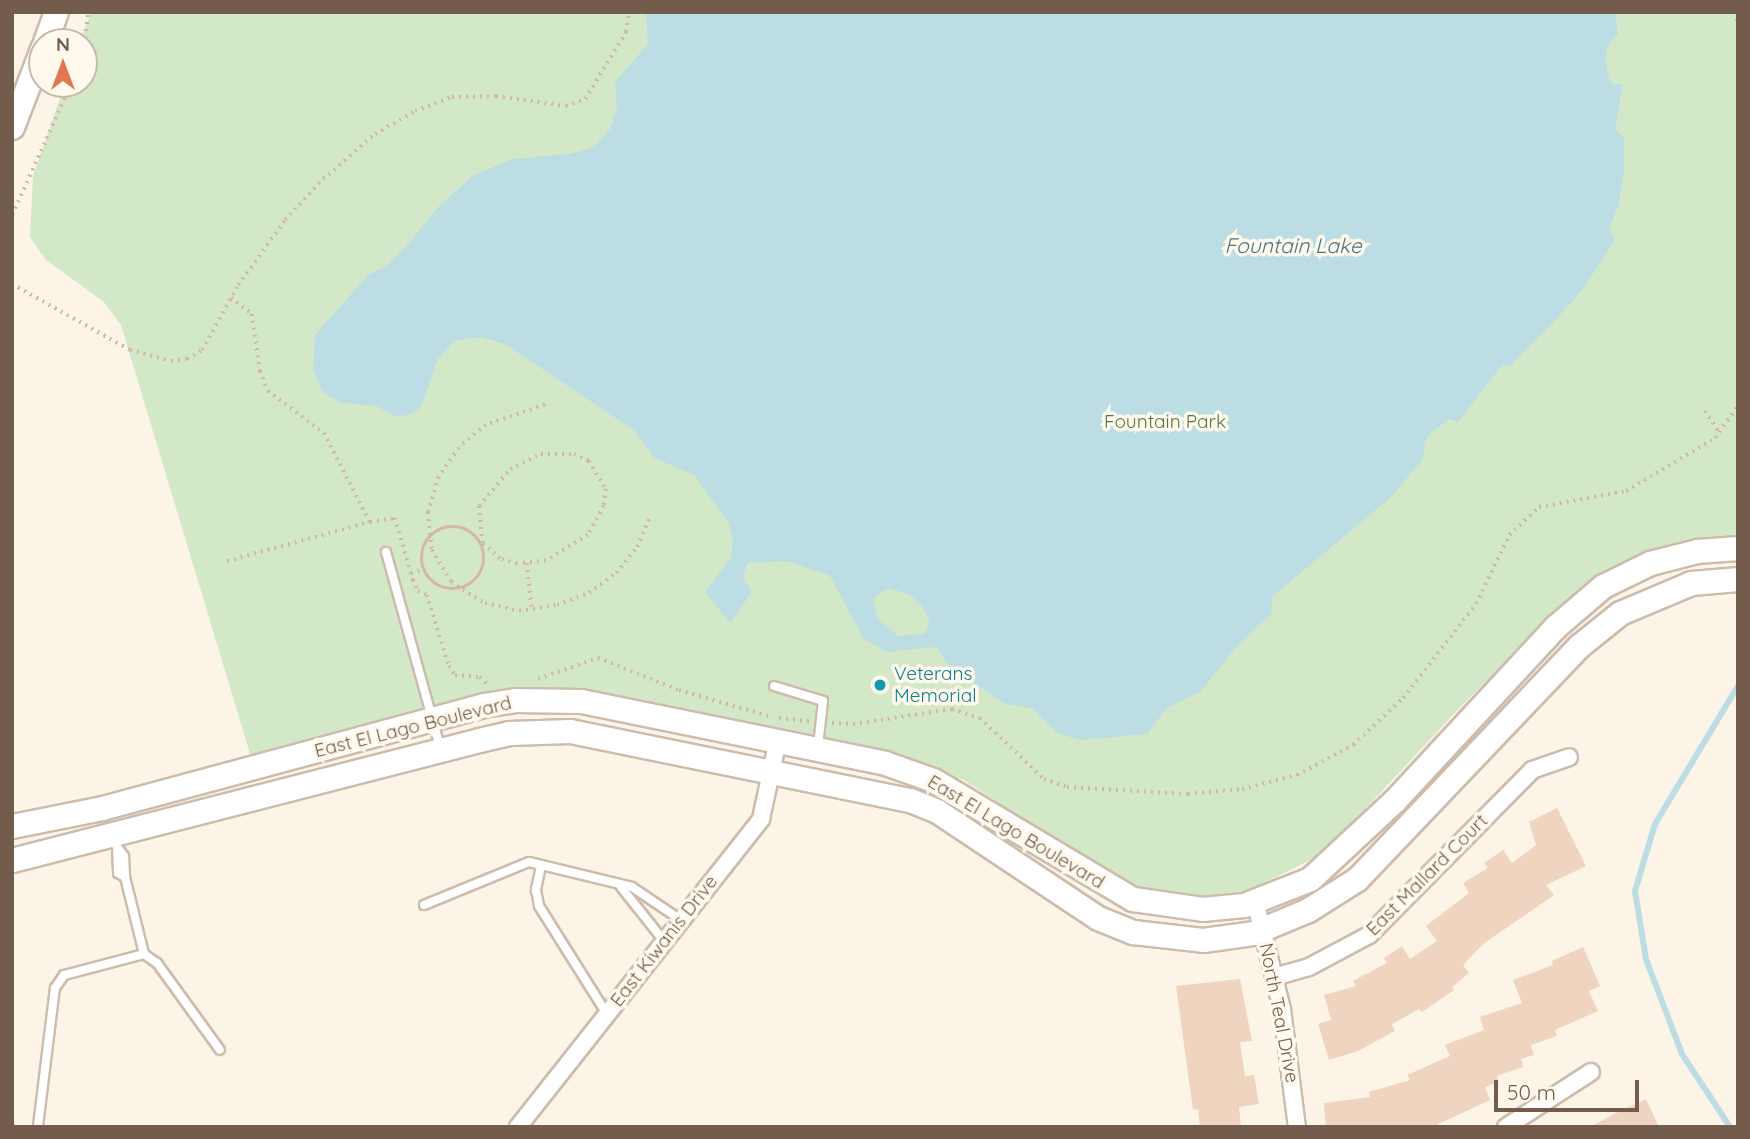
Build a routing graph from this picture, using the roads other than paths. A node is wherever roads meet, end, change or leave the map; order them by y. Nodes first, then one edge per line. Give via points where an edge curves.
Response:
1 (28, 85) edge
2 (12, 127) edge
3 (1738, 548) edge
4 (386, 552) dead end
5 (1738, 579) edge
6 (774, 686) dead end
7 (432, 719) junction
8 (778, 740) junction
9 (817, 749) junction
10 (440, 750) junction
11 (1569, 757) dead end
12 (282, 760) junction
13 (772, 770) junction
14 (292, 788) junction
15 (12, 826) edge
16 (113, 844) junction
17 (12, 860) edge
18 (541, 866) junction
19 (621, 887) junction
20 (1111, 889) junction
21 (1255, 901) junction
22 (424, 905) dead end
23 (1093, 915) junction
24 (681, 920) junction
25 (1263, 929) junction
26 (664, 941) junction
27 (144, 954) junction
28 (1274, 976) junction
29 (607, 1014) junction
30 (220, 1050) dead end
31 (1591, 1072) dead end
32 (38, 1126) edge
33 (518, 1127) edge
34 (1297, 1127) edge
35 (1506, 1127) edge

1 - 2 street
3 - 21 street, East El Lago Boulevard via 1698,551 1650,563 1603,586 1555,627 1395,800 1310,879
4 - 7 lane
5 - 25 street, East El Lago Boulevard via 1691,583 1620,613 1579,646 1357,879 1308,911
6 - 9 lane via 823,701
7 - 8 street, East El Lago Boulevard via 515,700 581,701
7 - 10 lane
7 - 12 street, East El Lago Boulevard
8 - 9 street, East El Lago Boulevard
8 - 13 street, East Kiwanis Drive
9 - 20 street, East El Lago Boulevard via 885,763 933,780
10 - 13 street, East El Lago Boulevard via 509,733 570,731
10 - 14 street, East El Lago Boulevard
11 - 28 street, East Mallard Court via 1532,770 1369,935 1310,967
12 - 14 street
12 - 15 street, East El Lago Boulevard via 102,808
13 - 23 street, East El Lago Boulevard via 884,793 937,811
13 - 24 street, East Kiwanis Drive via 761,819
14 - 16 street
16 - 17 street
16 - 27 lane
18 - 19 lane
18 - 22 lane via 529,862 510,868
18 - 29 lane via 536,890 539,906
19 - 24 lane via 632,887
19 - 26 lane
20 - 21 street, East El Lago Boulevard via 1165,906 1202,909
20 - 23 street
21 - 25 street, North Teal Drive
23 - 25 street, East El Lago Boulevard via 1164,938 1203,940
24 - 26 street, East Kiwanis Drive
25 - 28 street, North Teal Drive
26 - 29 street, East Kiwanis Drive
27 - 30 lane via 157,963
27 - 32 lane via 64,975 55,988
28 - 34 street, North Teal Drive
29 - 33 street, East Kiwanis Drive
31 - 35 street

